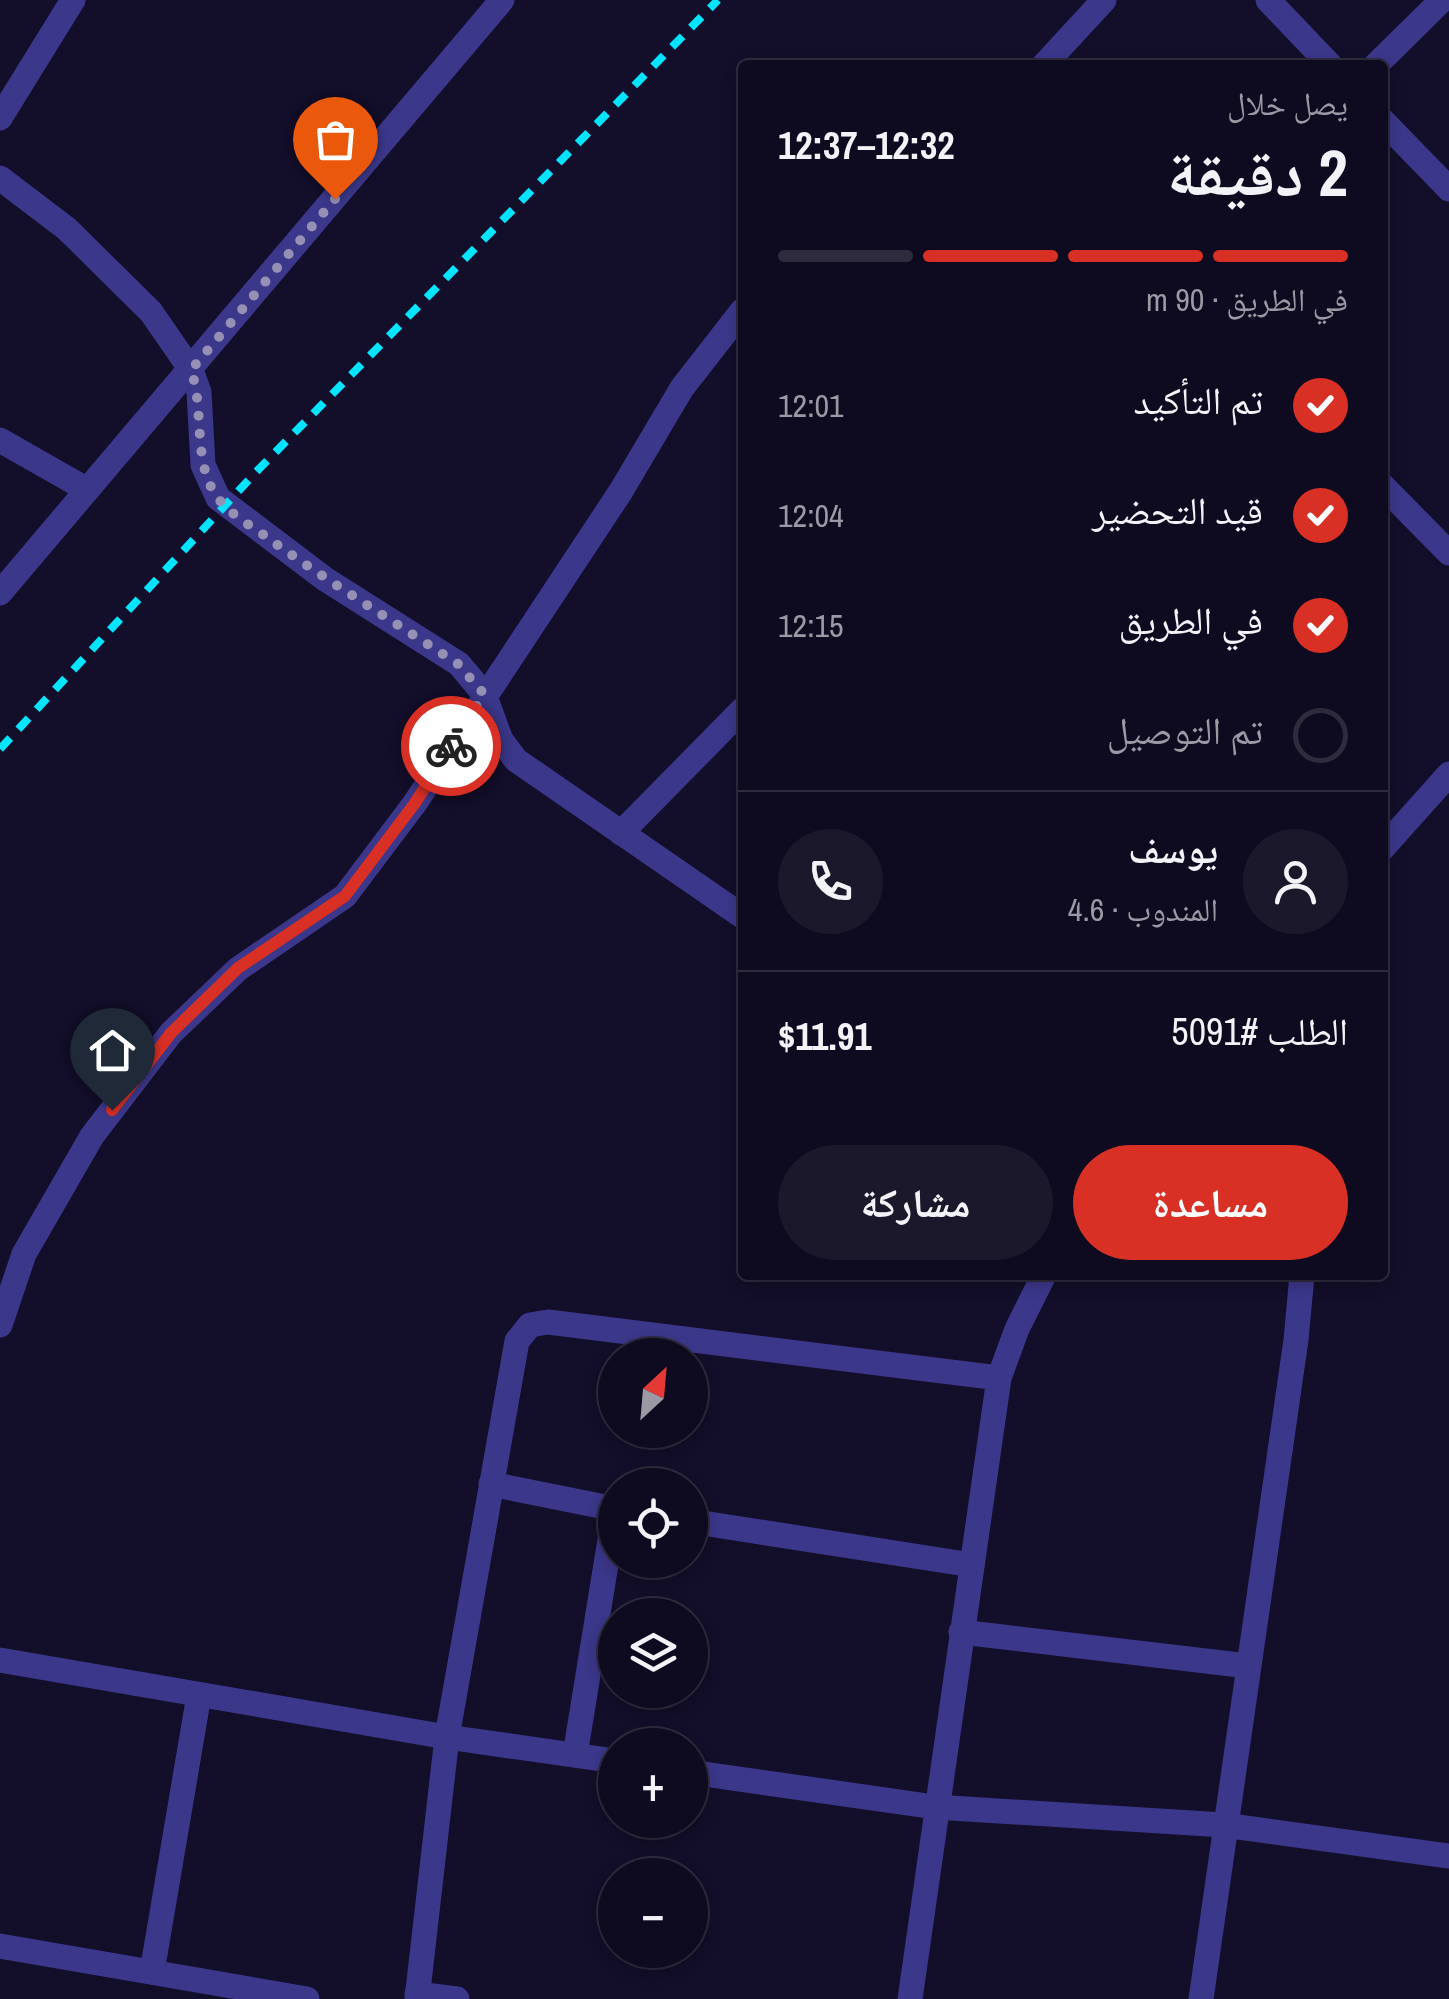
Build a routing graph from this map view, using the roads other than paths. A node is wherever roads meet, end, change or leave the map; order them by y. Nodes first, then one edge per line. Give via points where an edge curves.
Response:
1 (73, 0) edge
2 (502, 0) edge
3 (1104, 0) edge
4 (1268, 0) edge
5 (1442, 0) edge
6 (1049, 60) edge
7 (1325, 60) edge
8 (1381, 60) edge
9 (0, 118) edge
10 (1388, 126) edge
11 (0, 178) edge
12 (1449, 190) edge
13 (738, 316) edge
14 (191, 370) junction
15 (0, 440) edge
16 (86, 490) junction
17 (1388, 491) edge
18 (1449, 554) edge
19 (0, 593) edge
20 (484, 694) junction
21 (738, 714) edge
22 (1449, 774) edge
23 (621, 833) junction
24 (1388, 841) edge
25 (738, 913) edge
26 (1042, 1280) edge
27 (1302, 1280) edge
28 (0, 1326) edge
29 (999, 1378) junction
30 (492, 1484) junction
31 (598, 1506) edge
32 (708, 1524) edge
33 (972, 1565) junction
34 (604, 1578) edge
35 (962, 1632) junction
36 (0, 1660) edge
37 (1248, 1666) junction
38 (199, 1695) junction
39 (447, 1737) junction
40 (574, 1755) junction
41 (598, 1759) edge
42 (708, 1775) edge
43 (935, 1807) junction
44 (1224, 1825) junction
45 (1449, 1856) edge
46 (0, 1946) edge
47 (152, 1972) junction
48 (417, 1996) edge
49 (307, 1999) edge
50 (457, 1999) edge
51 (910, 1999) edge
52 (1201, 1999) edge

1 - 9 street
2 - 14 street
3 - 6 street
4 - 7 street
5 - 8 street
10 - 12 street
11 - 14 street via 67,229 151,312
13 - 20 street via 682,388
14 - 16 street
14 - 20 street via 204,465 218,498 325,579 458,664
15 - 16 street
16 - 19 street
17 - 18 street
20 - 23 street via 516,760
20 - 28 street via 345,896 238,968 148,1062 92,1136 24,1254
21 - 23 street
22 - 24 street
23 - 25 street
26 - 29 street
27 - 37 street
29 - 30 street via 548,1322 530,1326 517,1340
29 - 33 street
30 - 31 street
30 - 39 street
32 - 33 street
33 - 35 street
34 - 40 street
35 - 37 street
35 - 43 street
36 - 38 street
37 - 44 street
38 - 39 street
38 - 47 street
39 - 40 street
39 - 48 street
40 - 41 street
42 - 43 street
43 - 44 street
43 - 51 street
44 - 45 street
44 - 52 street
46 - 47 street
47 - 49 street
48 - 50 street

